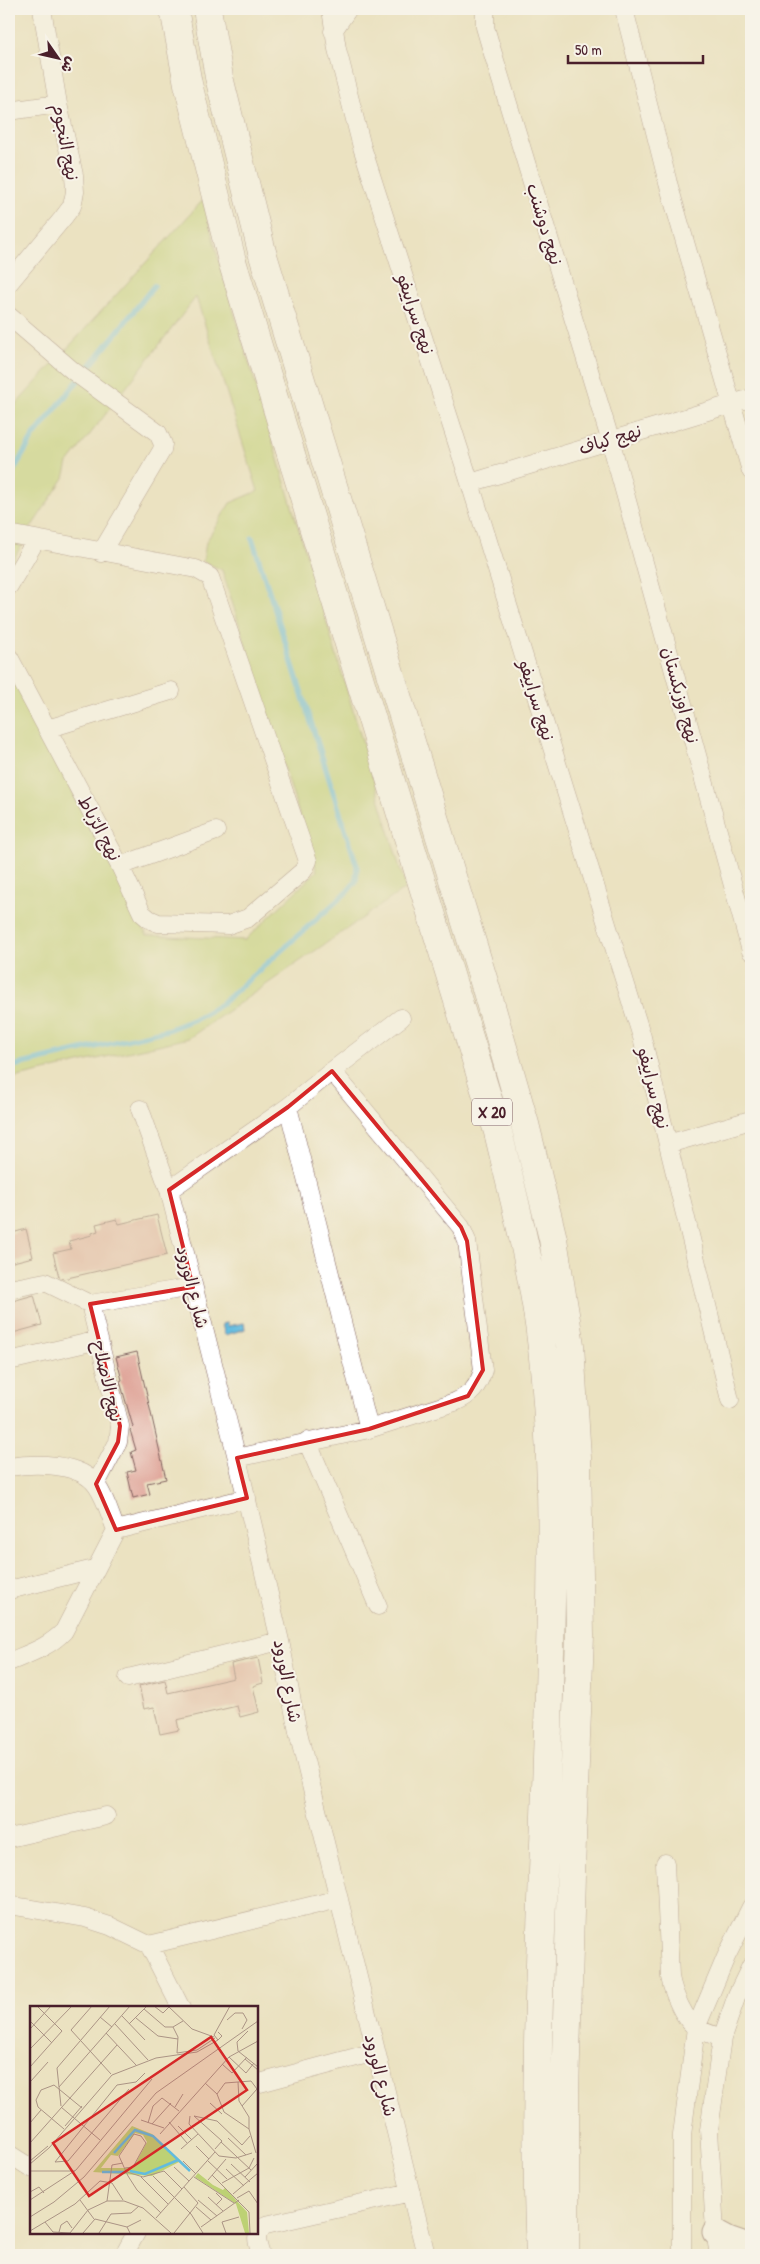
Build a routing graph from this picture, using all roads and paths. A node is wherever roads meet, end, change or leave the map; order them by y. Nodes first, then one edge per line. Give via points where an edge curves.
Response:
1 (42, 9) edge
2 (174, 9) edge
3 (207, 9) edge
4 (331, 9) edge
5 (348, 9) edge
6 (485, 9) edge
7 (624, 9) edge
8 (334, 31) junction
9 (58, 104) junction
10 (9, 111) edge
11 (9, 282) edge
12 (9, 316) edge
13 (751, 398) edge
14 (731, 403) junction
15 (610, 439) junction
16 (751, 471) edge
17 (470, 483) junction
18 (9, 534) edge
19 (36, 540) junction
20 (101, 553) junction
21 (9, 586) edge
22 (9, 657) edge
23 (171, 691) dead end
24 (48, 729) junction
25 (216, 831) dead end
26 (120, 866) junction
27 (751, 951) edge
28 (401, 1018) dead end
29 (332, 1071) junction
30 (288, 1107) junction
31 (140, 1109) dead end
32 (751, 1120) edge
33 (668, 1144) junction
34 (169, 1190) junction
35 (193, 1287) junction
36 (9, 1289) edge
37 (90, 1304) junction
38 (99, 1340) junction
39 (9, 1361) edge
40 (730, 1400) dead end
41 (369, 1429) junction
42 (308, 1441) junction
43 (237, 1458) junction
44 (9, 1467) edge
45 (96, 1484) junction
46 (246, 1498) junction
47 (116, 1530) junction
48 (94, 1569) junction
49 (9, 1590) edge
50 (378, 1606) dead end
51 (280, 1641) junction
52 (9, 1662) edge
53 (128, 1678) dead end
54 (106, 1816) dead end
55 (9, 1838) edge
56 (665, 1863) dead end
57 (340, 1899) junction
58 (9, 1905) edge
59 (751, 1907) edge
60 (149, 1945) junction
61 (751, 1966) edge
62 (180, 2006) edge
63 (696, 2028) junction
64 (722, 2038) junction
65 (375, 2052) junction
66 (258, 2083) edge
67 (9, 2154) edge
68 (30, 2167) edge
69 (411, 2192) junction
70 (258, 2232) edge
71 (257, 2234) edge
72 (717, 2244) edge
73 (751, 2247) edge
74 (261, 2255) edge
75 (426, 2255) edge
76 (540, 2255) edge
77 (565, 2255) edge
78 (682, 2255) edge

1 - 9 street, نهج النجوم
2 - 76 highway, X 20 via 188,84 232,261 498,1132 524,1243 542,1347 550,1459 550,1628 536,2091
3 - 77 highway, X 20 via 219,77 262,252 525,1124 556,1258 570,1345 578,1458 580,1636 565,2093
4 - 8 street, نهج سراييفو
5 - 8 street
6 - 15 street, نهج دوشنب via 490,44
7 - 14 street via 668,183
8 - 17 street, نهج سراييفو via 362,147
9 - 10 street
9 - 11 street, نهج النجوم via 74,175 72,206
12 - 20 street via 73,371 162,439 162,450
13 - 14 street, نهج كياف
14 - 15 street, نهج كياف
14 - 16 street
15 - 17 street, نهج كياف
15 - 27 street, نهج اوزبكستان
17 - 33 street, نهج سراييفو via 642,1037
18 - 19 street
19 - 20 street
19 - 21 street
20 - 26 street, نهج الرّباط via 196,569 210,578 308,861 303,871 248,918 228,925 158,923 149,919 142,913
22 - 24 street, نهج الرّباط
23 - 24 street
24 - 26 street, نهج الرّباط
25 - 26 street
28 - 29 street
29 - 30 street
29 - 41 street via 461,1226 467,1241 484,1370 479,1384 468,1396
30 - 34 street
30 - 41 street
31 - 34 street, شارع الورود
32 - 33 street
33 - 40 street, نهج سراييفو
34 - 35 street, شارع الورود
35 - 37 street
35 - 43 street, شارع الورود
36 - 37 street via 45,1282
37 - 38 street, نهج الاصلاح
38 - 39 street
38 - 45 street, نهج الاصلاح via 120,1426 118,1442
41 - 42 street
42 - 43 street
42 - 50 street
43 - 46 street, شارع الورود
44 - 45 street via 43,1463 82,1474
45 - 47 street
46 - 47 street
46 - 51 street, شارع الورود
47 - 48 street
48 - 49 street
48 - 52 street via 64,1631 54,1642
51 - 53 street
51 - 57 street, شارع الورود via 298,1732
54 - 55 street
56 - 63 street via 670,1977 679,2005
57 - 60 street
57 - 65 street, شارع الورود
58 - 60 street via 85,1918
59 - 63 street
60 - 62 street
61 - 64 street via 737,1994
63 - 64 street
63 - 78 street via 682,2135
64 - 72 street via 709,2130
65 - 66 street
65 - 69 street, شارع الورود
67 - 68 street
69 - 70 street via 266,2225
69 - 75 street, شارع الورود
71 - 74 street
72 - 73 main road via 728,2240

